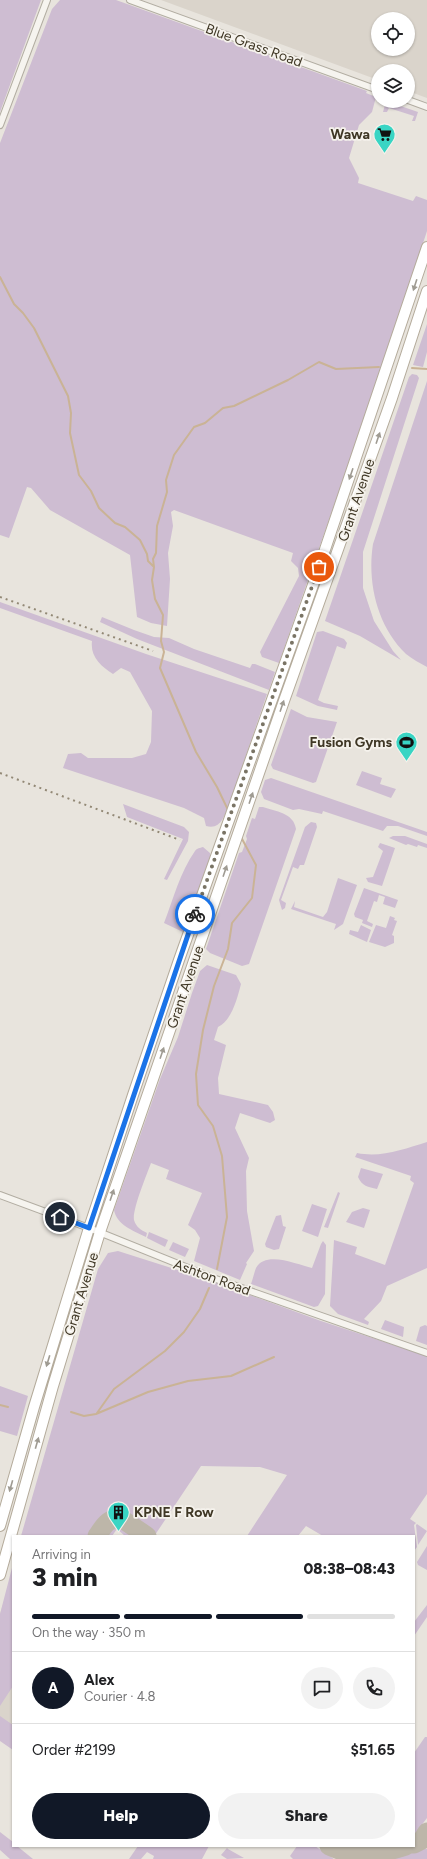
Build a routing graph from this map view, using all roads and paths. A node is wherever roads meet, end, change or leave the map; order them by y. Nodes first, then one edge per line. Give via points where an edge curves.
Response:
1 (47, 0) edge
2 (130, 0) edge
3 (371, 87) edge
4 (415, 103) edge
5 (427, 107) edge
6 (0, 125) edge
7 (427, 248) edge
8 (427, 291) edge
9 (267, 712) junction
10 (260, 769) junction
11 (159, 1018) junction
12 (172, 1022) junction
13 (0, 1195) edge
14 (89, 1228) junction
15 (100, 1232) junction
16 (427, 1353) edge
17 (42, 1382) junction
18 (53, 1386) junction
19 (0, 1526) edge
20 (0, 1575) edge

1 - 6 street
2 - 3 street, Blue Grass Road
4 - 5 street
7 -> 9 main road, Grant Avenue via 314,582
10 -> 8 main road, Grant Avenue via 392,398
9 - 10 main road via 267,736 258,764
9 - 11 main road, Grant Avenue
12 -> 10 main road, Grant Avenue
11 - 12 main road
11 - 14 main road, Grant Avenue
15 -> 12 main road, Grant Avenue
13 - 14 street, Ashton Road
14 - 15 street, Ashton Road
14 -> 17 main road, Grant Avenue
15 - 16 street, Ashton Road via 213,1278
15 - 18 main road, Grant Avenue
17 - 18 main road
17 -> 19 main road, Grant Avenue
20 -> 18 main road, Grant Avenue

